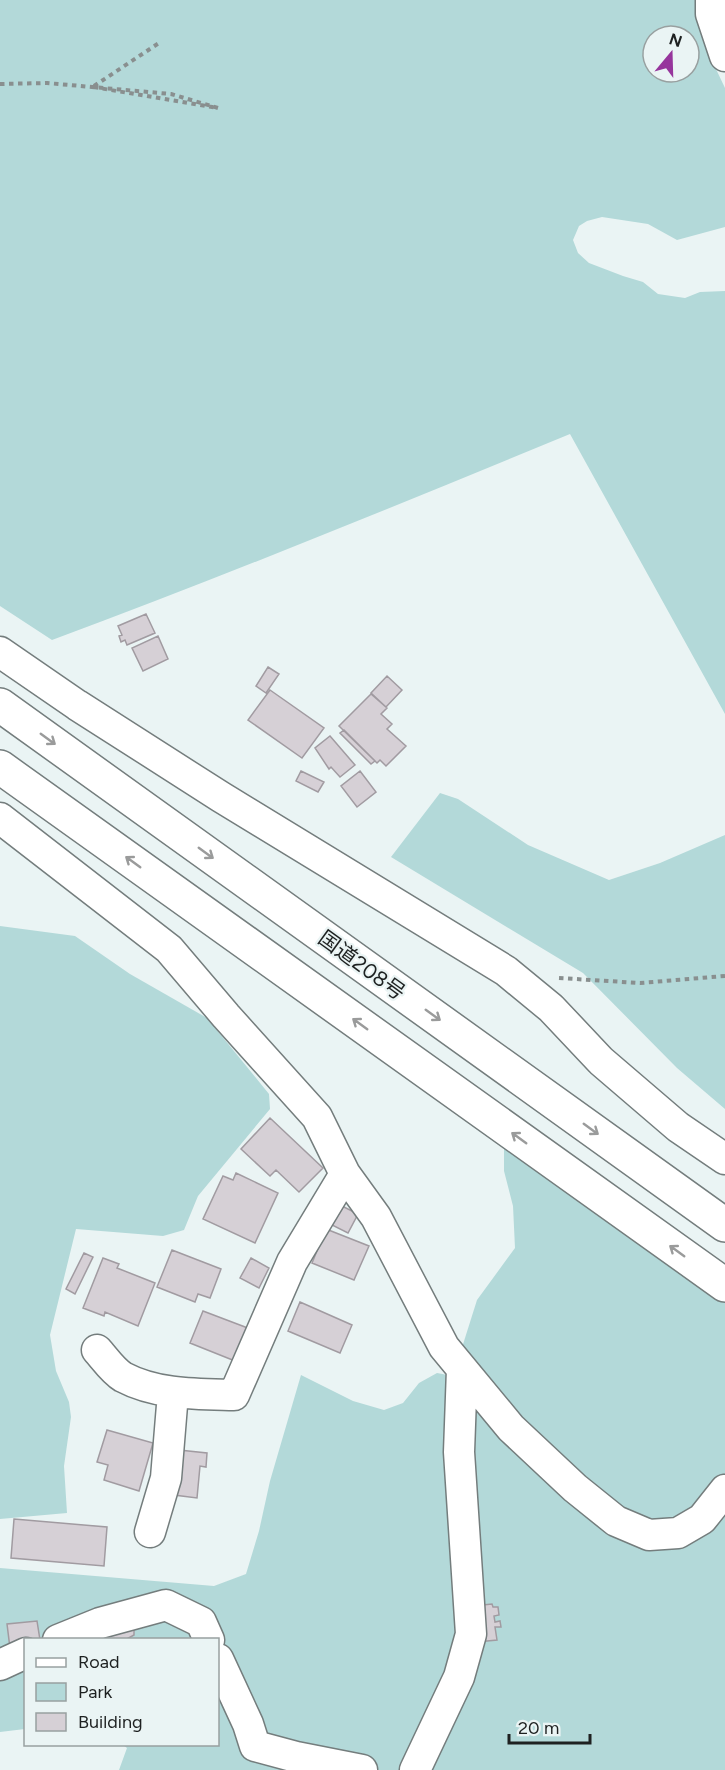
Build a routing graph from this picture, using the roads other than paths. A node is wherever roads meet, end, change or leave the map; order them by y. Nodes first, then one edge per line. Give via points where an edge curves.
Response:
1 (711, 0) edge
2 (725, 56) edge
3 (0, 652) edge
4 (0, 705) edge
5 (0, 767) edge
6 (0, 818) edge
7 (725, 1159) edge
8 (345, 1174) junction
9 (725, 1225) edge
10 (725, 1285) edge
11 (97, 1350) dead end
12 (462, 1369) junction
13 (173, 1393) junction
14 (725, 1490) edge
15 (150, 1532) dead end
16 (63, 1638) edge
17 (207, 1638) edge
18 (24, 1654) edge
19 (219, 1661) edge
20 (0, 1665) edge
21 (362, 1770) edge
22 (415, 1770) edge

1 - 2 street via 711,14
3 - 7 street via 221,797 506,971 551,1008 602,1061 678,1126
4 -> 9 highway, 国道208号
10 -> 5 highway
6 - 8 street via 169,949 317,1117
8 - 12 street via 376,1217 444,1347
8 - 13 street via 292,1262 234,1395
11 - 13 street via 122,1376
12 - 14 street via 511,1428 616,1521 649,1535 678,1533 702,1519
12 - 22 street via 459,1452 471,1634 459,1677
13 - 15 street via 166,1478
16 - 17 street via 166,1605 201,1622
18 - 20 street
19 - 21 street via 255,1746

